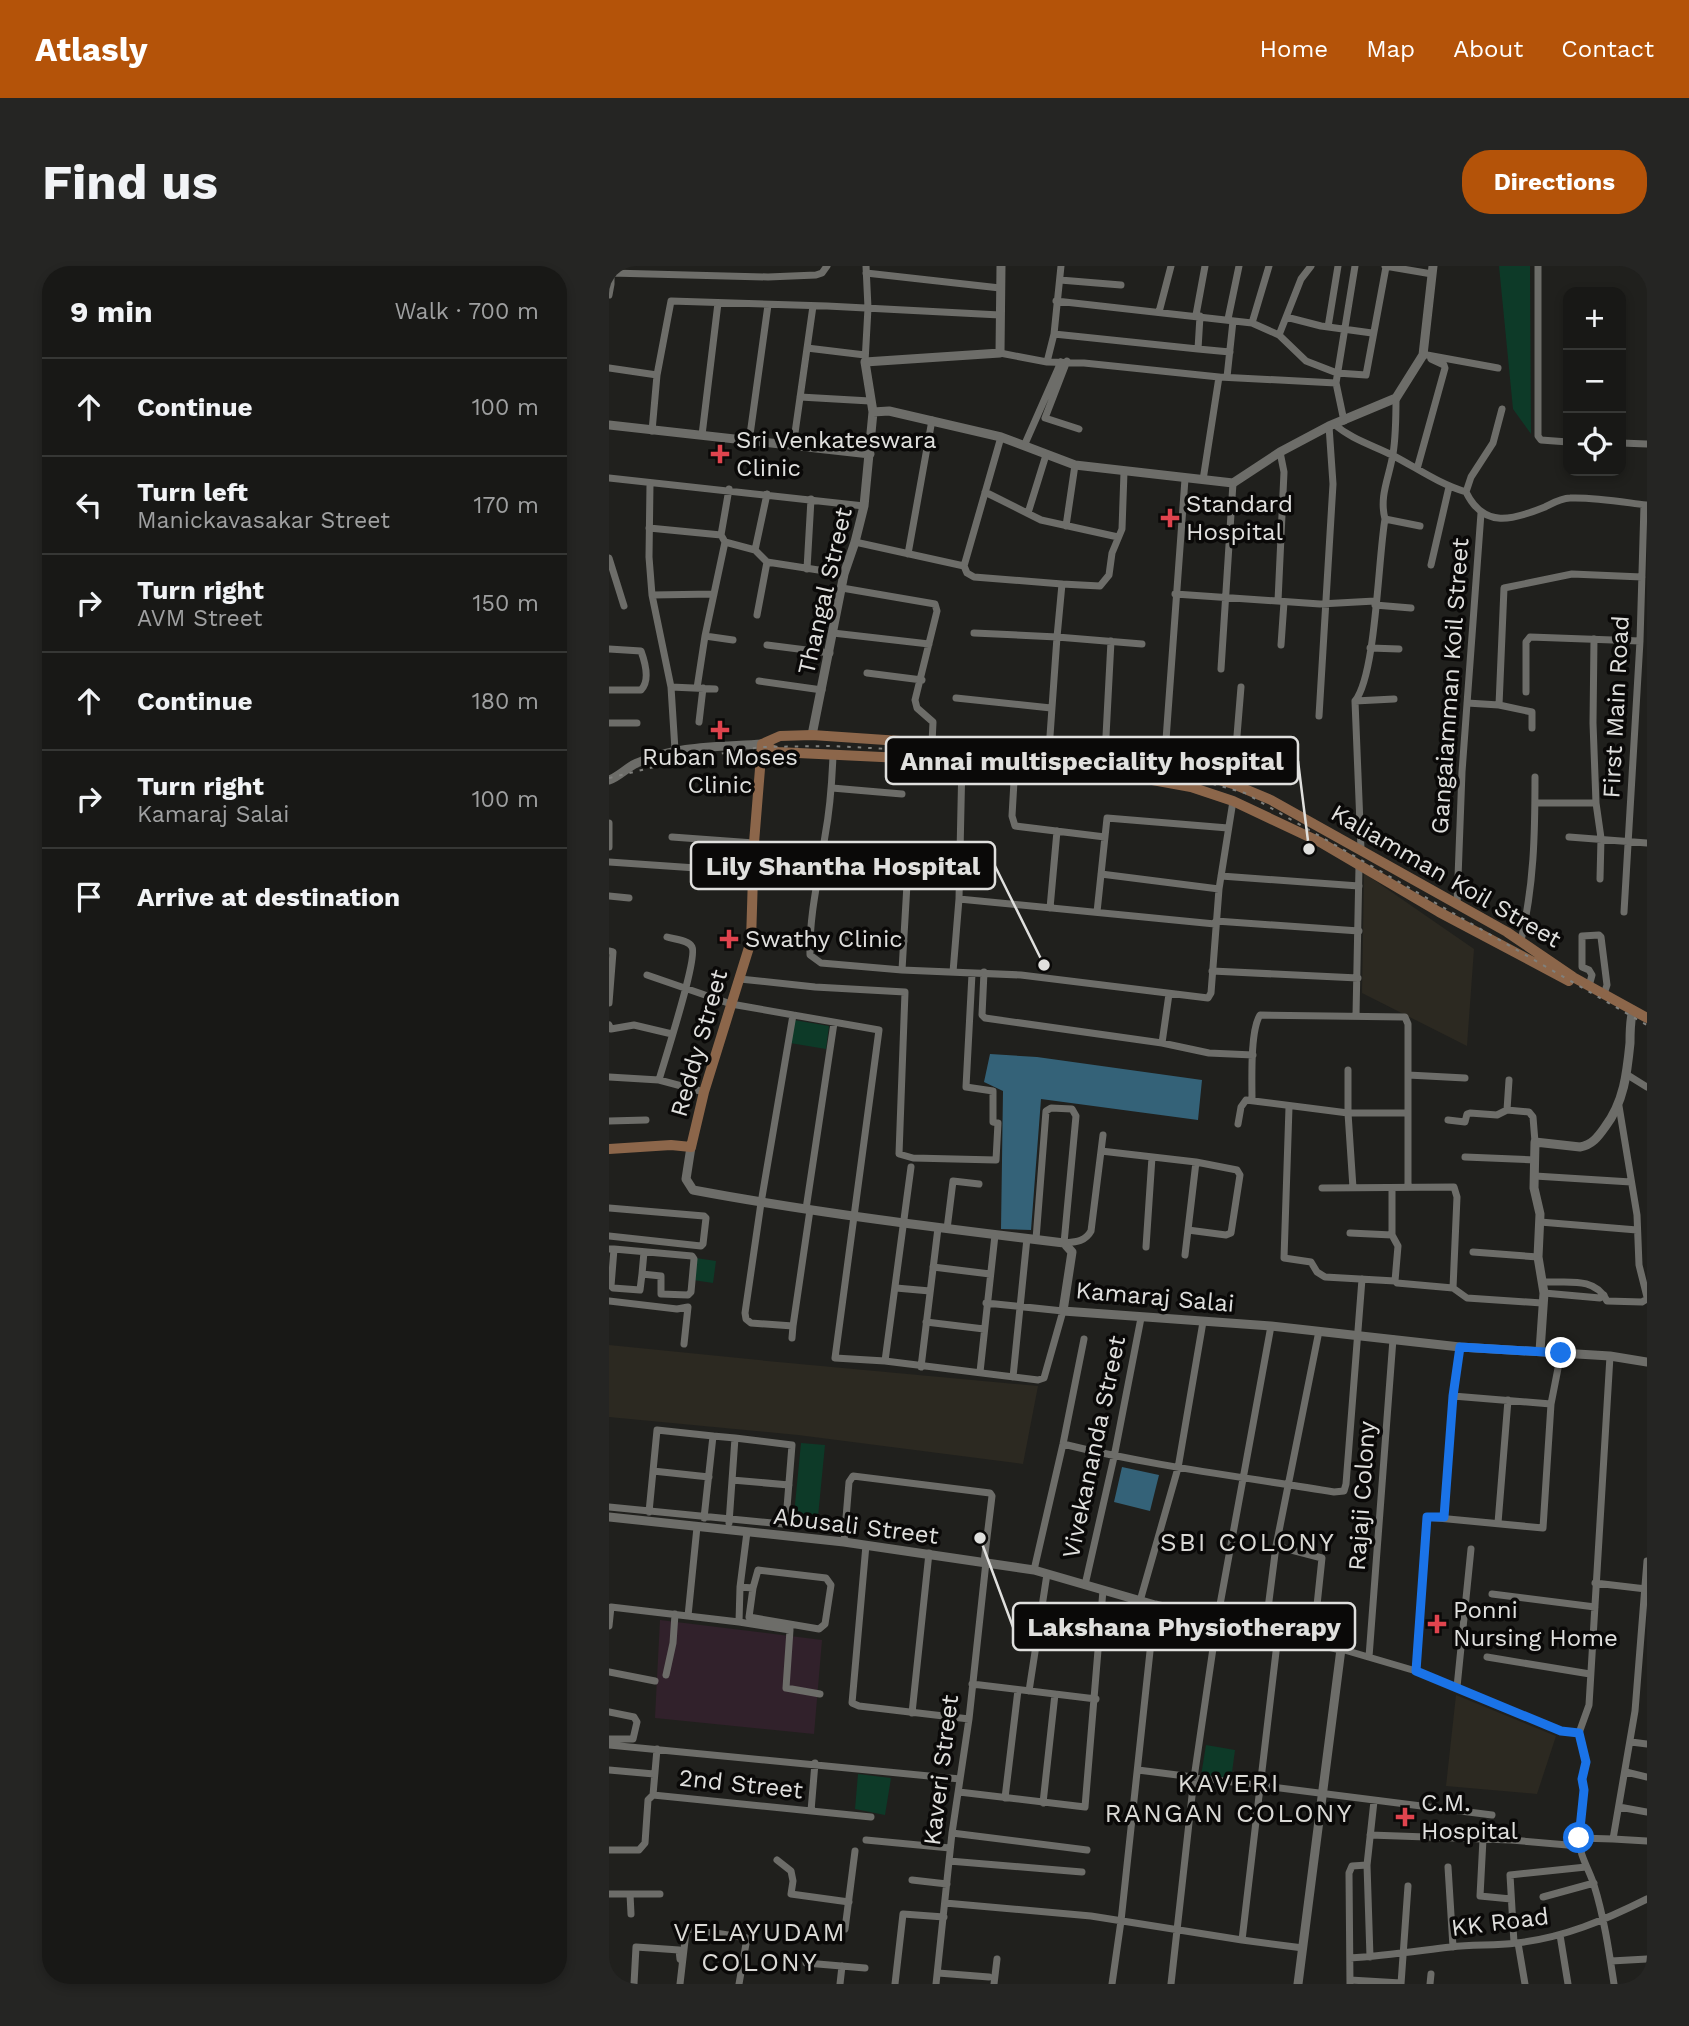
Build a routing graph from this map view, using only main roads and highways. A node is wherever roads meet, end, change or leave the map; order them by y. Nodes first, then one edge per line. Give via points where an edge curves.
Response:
1 (762, 744) junction
2 (1632, 1013) junction
3 (1647, 1018) edge
4 (1647, 1025) edge
5 (609, 1149) edge

1 - 2 main road, Kaliamman Koil Street via 777,752 1090,770 1191,787 1233,801 1313,839
1 - 2 main road, Kaliamman Koil Street via 780,736 812,735 1049,750 1196,772 1271,800 1361,849 1521,941
1 - 5 main road, Reddy Street via 751,942 691,1147
2 - 3 main road, Kaliamman Koil Street
2 - 4 main road, Kaliamman Koil Street

